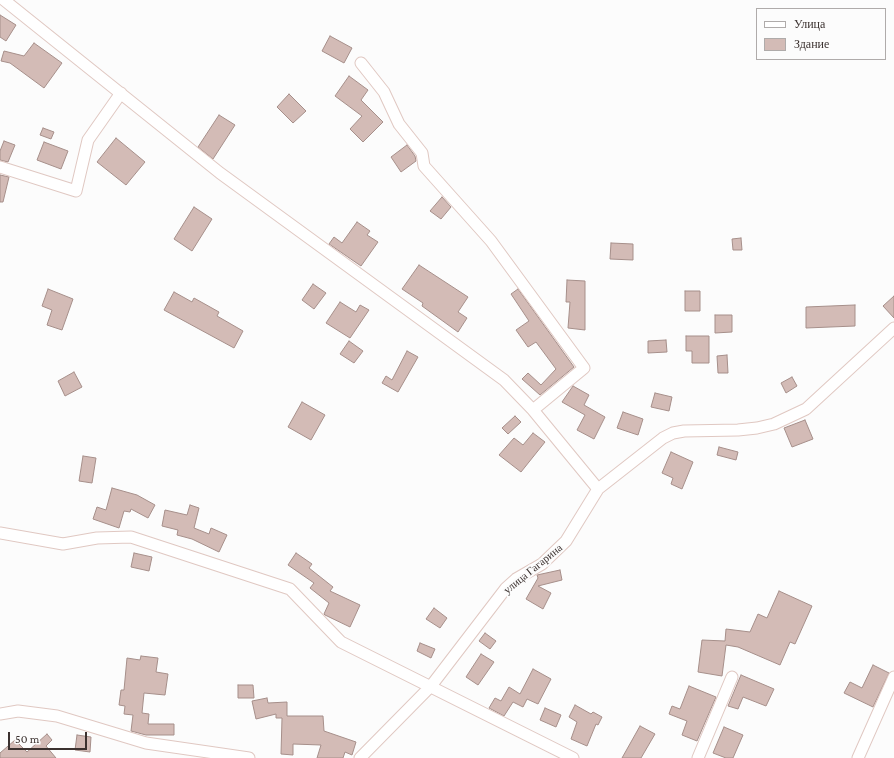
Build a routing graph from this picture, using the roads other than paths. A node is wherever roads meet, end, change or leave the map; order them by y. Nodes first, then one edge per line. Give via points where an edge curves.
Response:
1 (4, 0) edge
2 (361, 63) dead end
3 (121, 93) junction
4 (0, 167) edge
5 (894, 328) edge
6 (533, 410) junction
7 (598, 489) junction
8 (0, 533) edge
9 (732, 677) dead end
10 (894, 677) edge
11 (431, 686) junction
12 (0, 714) edge
13 (250, 758) edge
14 (360, 758) edge
15 (573, 758) edge
16 (698, 758) edge
17 (858, 758) edge

1 - 3 street
2 - 6 street via 384,92 399,124 422,153 424,166 491,241 584,368
3 - 4 street via 88,140 76,191
3 - 6 street via 220,173 504,380
5 - 7 street, улица Гагарина via 806,409 774,424 757,428 684,431 663,438
6 - 7 street
7 - 11 street, улица Гагарина via 566,541 542,564 506,588
8 - 11 street via 63,544 97,538 131,537 290,590 341,642
9 - 16 street
10 - 17 street
11 - 14 street, улица Гагарина
11 - 15 street
12 - 13 street via 18,711 57,716 146,743

